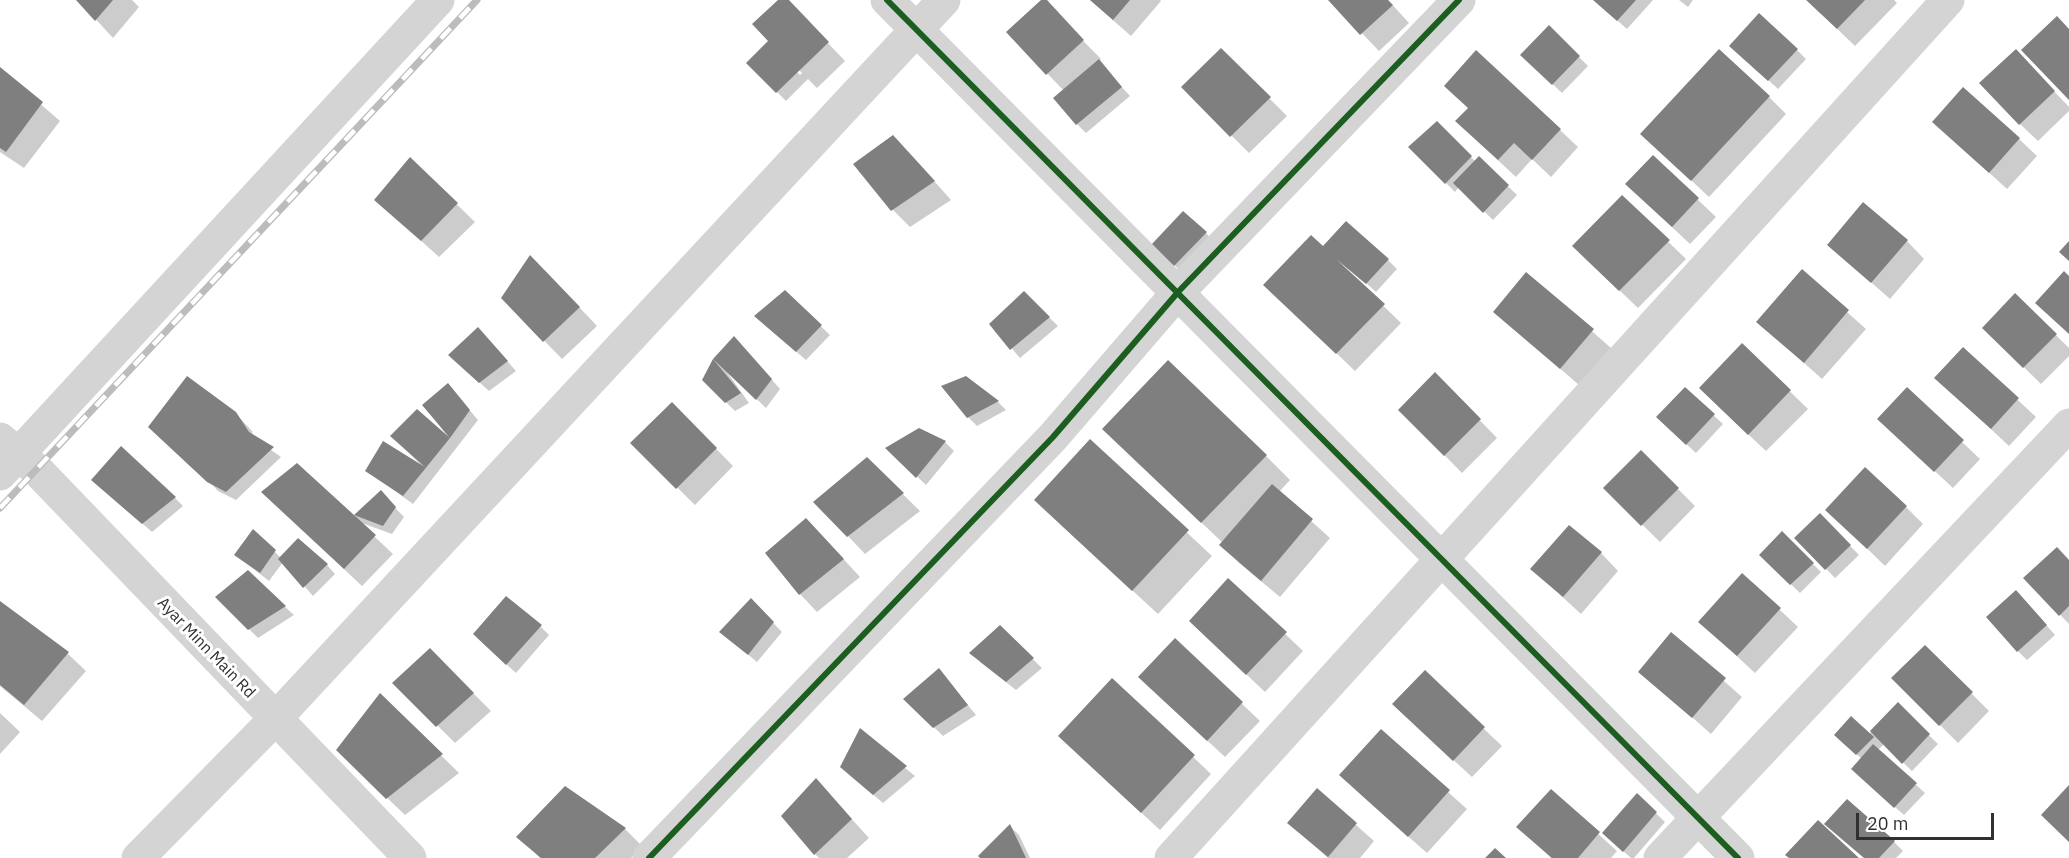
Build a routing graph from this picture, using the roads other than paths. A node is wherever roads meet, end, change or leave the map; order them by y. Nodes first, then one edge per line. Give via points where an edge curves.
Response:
1 (438, 0) edge
2 (887, 0) edge
3 (944, 0) edge
4 (1459, 0) edge
5 (1948, 0) edge
6 (917, 28) junction
7 (1179, 291) junction
8 (2069, 425) edge
9 (6, 456) edge
10 (1441, 561) junction
11 (274, 719) junction
12 (1698, 817) junction
13 (138, 858) edge
14 (410, 858) edge
15 (649, 858) edge
16 (1171, 858) edge
17 (1660, 858) edge
18 (1738, 858) edge

1 - 9 street
2 - 6 street
3 - 6 street
4 - 7 street
5 - 10 street
6 - 7 street
6 - 11 street
7 - 10 street
7 - 15 street via 1053,437
8 - 12 street
9 - 11 street, Ayar Minn Main Rd via 37,470
10 - 12 street
10 - 16 street
11 - 13 street
11 - 14 street, Ayar Minn Main Rd
12 - 17 street
12 - 18 street

